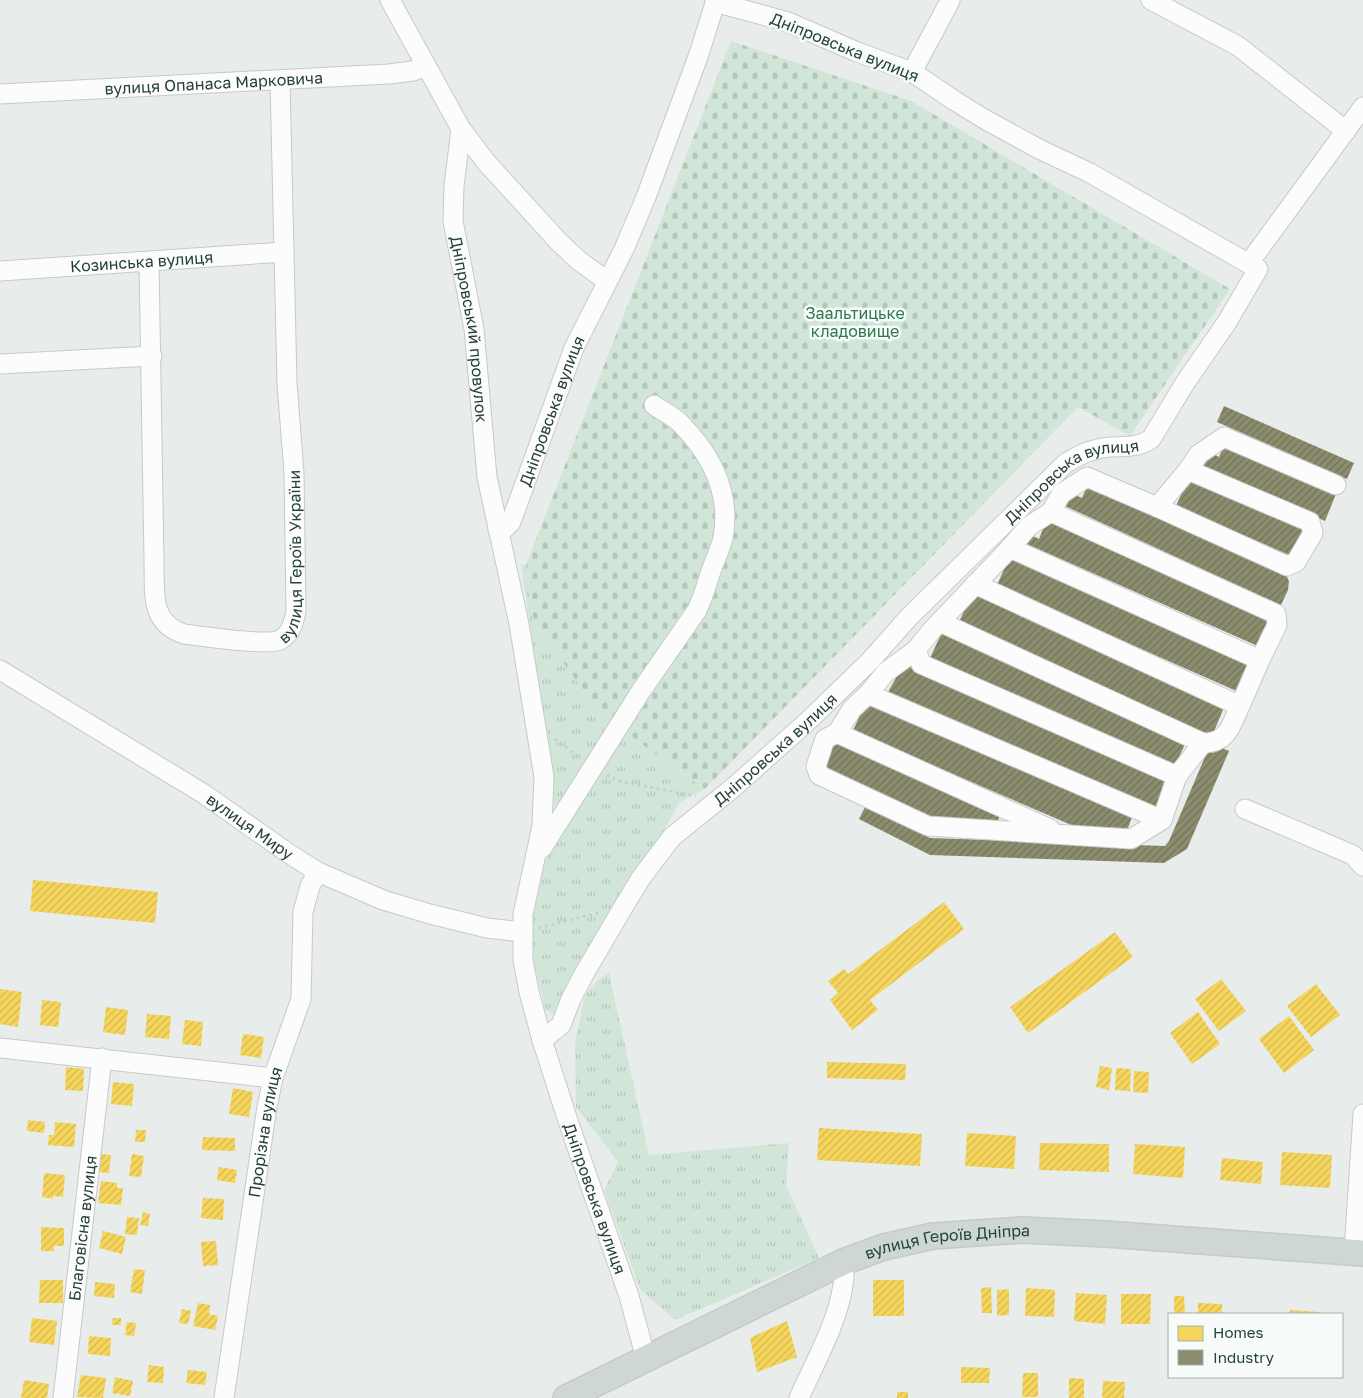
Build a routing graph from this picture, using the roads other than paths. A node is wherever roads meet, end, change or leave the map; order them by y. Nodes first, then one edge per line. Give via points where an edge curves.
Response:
1 (390, 0) edge
2 (1151, 0) edge
3 (716, 1) edge
4 (950, 1) edge
5 (425, 66) junction
6 (912, 72) junction
7 (280, 80) junction
8 (0, 94) edge
9 (1363, 107) edge
10 (461, 129) junction
11 (1346, 131) junction
12 (284, 252) junction
13 (149, 262) junction
14 (1249, 263) junction
15 (0, 271) edge
16 (607, 281) junction
17 (152, 356) junction
18 (0, 364) edge
19 (654, 405) dead end
20 (1188, 470) junction
21 (1336, 485) dead end
22 (1157, 507) junction
23 (1051, 512) junction
24 (498, 530) junction
25 (1010, 548) junction
26 (975, 584) junction
27 (909, 617) junction
28 (936, 626) junction
29 (916, 650) junction
30 (1260, 660) junction
31 (0, 670) edge
32 (868, 694) junction
33 (1240, 706) junction
34 (837, 733) junction
35 (1203, 743) junction
36 (1177, 776) junction
37 (1245, 809) dead end
38 (1162, 820) junction
39 (1060, 834) junction
40 (534, 859) junction
41 (1363, 866) edge
42 (318, 872) junction
43 (522, 932) junction
44 (542, 1040) junction
45 (0, 1048) edge
46 (102, 1058) junction
47 (273, 1078) junction
48 (1363, 1114) edge
49 (1359, 1253) edge
50 (844, 1262) junction
51 (646, 1359) junction
52 (63, 1398) edge
53 (224, 1398) edge
54 (566, 1398) edge
55 (799, 1398) edge

1 - 5 street
2 - 11 street via 1238,46
3 - 6 street, Дніпровська вулиця via 788,22
3 - 16 street, Дніпровська вулиця via 646,197
4 - 6 street
5 - 7 street, вулиця Опанаса Марковича via 389,74
5 - 10 street
6 - 14 street, Дніпровська вулиця via 986,120 1090,173
7 - 8 street, вулиця Опанаса Марковича
7 - 12 street, вулиця Героїв України
9 - 11 street
10 - 16 street via 558,242
10 - 24 street, Дніпровський провулок via 453,221 474,329 487,476
11 - 14 street
12 - 13 street, Козинська вулиця
12 - 17 street, вулиця Героїв України via 287,383 294,473 296,611 290,630 278,640 264,642 184,634 166,625 158,614 154,561
13 - 15 street, Козинська вулиця
13 - 17 street, вулиця Героїв України
14 - 27 street, Дніпровська вулиця via 1258,268 1151,439 1135,447 1109,447 1085,452 1066,463
16 - 24 street, Дніпровська вулиця via 574,348 511,522
17 - 18 street
19 - 40 street via 682,425 716,474 725,500 722,540 697,610
20 - 21 street via 1199,454 1224,437
20 - 22 street
20 - 22 street via 1310,522 1313,533 1296,562 1287,566
22 - 23 street via 1087,477 1061,494
23 - 25 street via 1029,526
23 - 30 street via 1276,614 1277,625
24 - 40 street, Дніпровська вулиця via 544,777 544,812
25 - 26 street
25 - 30 street
26 - 28 street
26 - 33 street
27 - 28 street
27 - 44 street, Дніпровська вулиця via 843,687 756,769 664,846 641,878 584,974 561,1024
28 - 29 street
28 - 35 street
29 - 32 street via 886,672
29 - 36 street via 922,664
30 - 33 street
31 - 42 street, вулиця Миру via 196,790
32 - 34 street via 852,709
32 - 38 street
33 - 35 street via 1228,733 1213,743
34 - 39 street
34 - 39 street via 825,739 816,766 819,776 928,826
35 - 36 street
36 - 38 street
37 - 41 street via 1353,855
38 - 39 street via 1131,839
40 - 43 street, Дніпровська вулиця
42 - 43 street, вулиця Миру via 383,900 430,914 487,928
42 - 47 street, Прорізна вулиця via 310,886 303,912 301,999
43 - 44 street, Дніпровська вулиця via 526,976
44 - 51 street, Дніпровська вулиця via 629,1296
45 - 46 street
46 - 47 street
46 - 52 street, Благовісна вулиця
47 - 53 street, Прорізна вулиця via 262,1132
48 - 49 street
49 - 50 main road, вулиця Героїв Дніпра via 1022,1230 933,1236 884,1247
50 - 51 main road, вулиця Героїв Дніпра
50 - 55 street via 841,1299
51 - 54 main road, вулиця Героїв Дніпра

